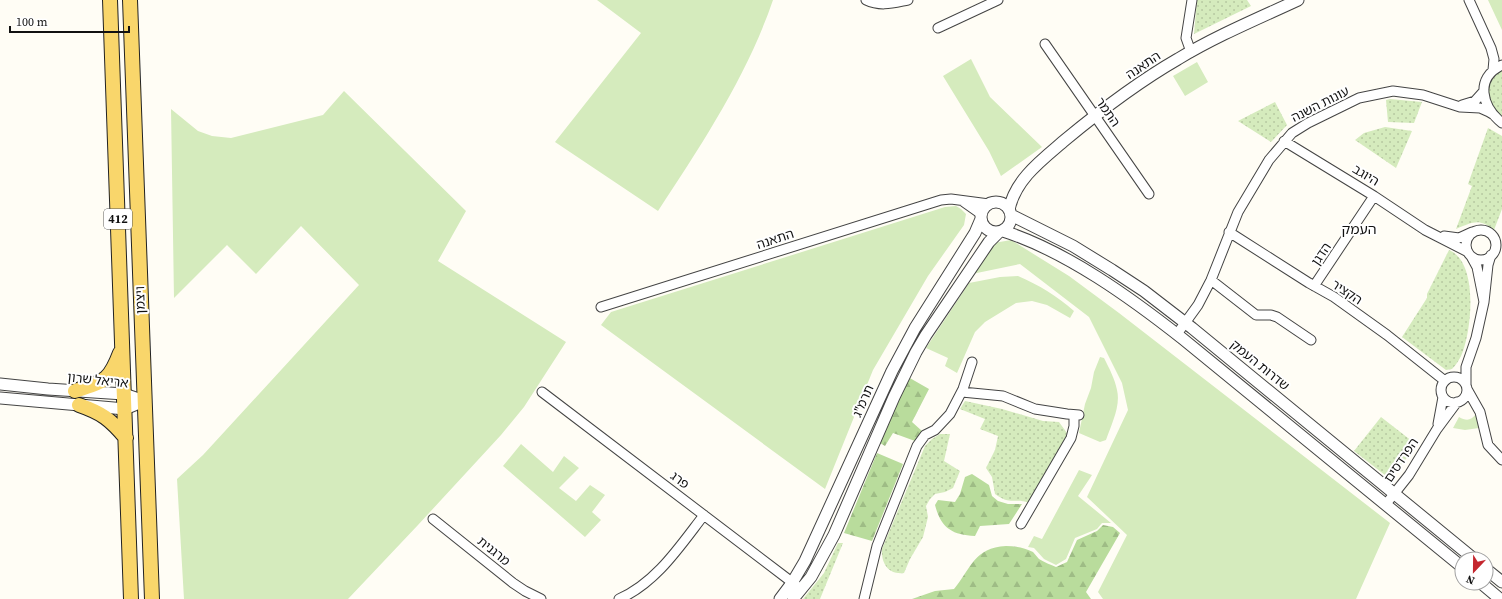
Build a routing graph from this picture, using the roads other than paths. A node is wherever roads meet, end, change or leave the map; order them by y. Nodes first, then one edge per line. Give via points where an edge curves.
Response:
1 (110, 0) edge
2 (130, 0) edge
3 (866, 0) edge
4 (908, 0) edge
5 (998, 0) edge
6 (1192, 0) edge
7 (1298, 0) edge
8 (1469, 0) edge
9 (938, 28) dead end
10 (1046, 44) dead end
11 (1491, 48) junction
12 (1191, 52) junction
13 (1502, 57) edge
14 (1502, 65) edge
15 (1493, 70) junction
16 (1484, 91) junction
17 (1455, 105) junction
18 (1494, 115) junction
19 (1095, 116) junction
20 (1502, 123) edge
21 (1284, 141) junction
22 (1022, 181) junction
23 (1149, 194) dead end
24 (1374, 196) junction
25 (957, 200) junction
26 (993, 203) junction
27 (1010, 212) junction
28 (981, 217) junction
29 (1000, 232) junction
30 (1229, 232) junction
31 (1473, 232) junction
32 (1433, 234) junction
33 (1469, 254) junction
34 (1491, 255) junction
35 (1211, 280) junction
36 (1314, 286) junction
37 (1484, 302) junction
38 (601, 308) dead end
39 (1186, 323) junction
40 (1177, 334) junction
41 (1311, 340) dead end
42 (123, 347) junction
43 (1469, 359) junction
44 (972, 362) dead end
45 (1449, 379) junction
46 (0, 384) edge
47 (1466, 387) junction
48 (76, 391) junction
49 (542, 392) dead end
50 (962, 392) junction
51 (124, 394) junction
52 (1443, 396) junction
53 (0, 398) edge
54 (144, 401) junction
55 (1459, 402) junction
56 (79, 405) junction
57 (1478, 407) junction
58 (125, 409) junction
59 (1437, 429) junction
60 (126, 438) junction
61 (1502, 460) edge
62 (1395, 494) junction
63 (1386, 504) junction
64 (704, 515) junction
65 (433, 519) dead end
66 (1022, 524) dead end
67 (1464, 551) edge
68 (1454, 560) edge
69 (1494, 576) edge
70 (1502, 582) edge
71 (797, 586) junction
72 (1490, 591) edge
73 (131, 599) edge
74 (152, 599) edge
75 (541, 599) edge
76 (619, 599) edge
77 (780, 599) edge
78 (793, 599) edge
79 (864, 599) edge
80 (1500, 599) edge

1 - 42 main road, ויצמן / 412
2 - 54 main road, ויצמן / 412
3 - 4 street via 884,5
5 - 9 street
6 - 12 street via 1186,38
7 - 12 street, התאנה
8 - 11 street
10 - 19 street, התמר
11 - 13 street
11 - 15 street
12 - 19 street, התאנה via 1148,78
14 - 15 street
15 - 16 street via 1487,77
16 - 17 street, עונות השנה via 1472,103
16 - 18 street via 1485,102
17 - 18 street, עונות השנה via 1480,108
17 - 21 street, עונות השנה via 1413,93 1382,92 1359,98 1308,123
18 - 20 street
19 - 22 street, התאנה via 1038,164
19 - 23 street, התמר
21 - 24 street, היוגב
21 - 30 street, עונות השנה via 1269,160
22 - 26 street, התאנה
22 - 27 street, התאנה via 1014,193
24 - 32 street, היוגב
24 - 36 street, הדגן
25 - 26 street, התאנה
25 - 28 street via 970,205
25 - 38 street, התאנה via 941,200
26 - 27 street via 1004,204
26 - 28 street via 983,210
27 - 29 street via 1011,222
27 - 39 street, שדרות העמק via 1112,270
28 - 29 street via 985,228
28 - 71 street, תרמ"ג via 975,233 915,328 892,371 811,548
29 - 40 street via 1031,241 1066,258 1136,303
29 - 71 street, תרמ"ג via 989,242 916,352 834,535 819,564
30 - 35 street, עונות השנה
30 - 36 street, הקציר
31 - 32 street, היוגב via 1459,238
31 - 33 street via 1466,242
31 - 34 street via 1486,231 1494,237 1495,248
32 - 33 street, היוגב
33 - 34 street via 1480,260
33 - 37 street via 1477,267
34 - 37 street
35 - 39 street, עונות השנה
35 - 41 street via 1256,315 1276,317
36 - 45 street, הקציר via 1334,297
37 - 43 street
39 - 40 street, עונות השנה
39 - 62 street, שדרות העמק
40 - 63 street
42 - 48 main road via 110,375 98,383
42 - 51 main road, ויצמן / 412
43 - 45 street via 1458,373
43 - 47 street via 1465,374
44 - 50 street
45 - 47 street via 1460,378
45 - 52 street via 1442,388
46 - 48 street, אריאל שרון
47 - 55 street via 1466,396
47 - 57 street
48 - 51 street, אריאל שרון
49 - 64 street, פרג
50 - 66 street via 1003,396 1035,409 1077,415 1071,438
50 - 79 street via 950,414 935,430 925,435 917,446 877,546
51 - 54 street, אריאל שרון
51 - 58 main road, ויצמן / 412
52 - 55 street via 1449,402
52 - 59 street, הפרדסים
53 - 56 street, אריאל שרון
54 - 58 street, אריאל שרון
54 - 74 main road, ויצמן / 412
55 - 57 street via 1469,402
55 - 59 street, הפרדסים
56 - 58 street, אריאל שרון
56 - 60 main road via 110,420
57 - 61 street via 1488,445
58 - 60 main road, ויצמן / 412
59 - 62 street, הפרדסים
60 - 73 main road, ויצמן / 412
62 - 63 street, הפרדסים
62 - 67 street, שדרות העמק
63 - 68 street
64 - 71 street, פרג
64 - 76 street via 649,580
65 - 75 street, מרגנית via 513,583
69 - 70 street
71 - 77 street, תרמ"ג
71 - 78 street, תרמ"ג
72 - 80 street

